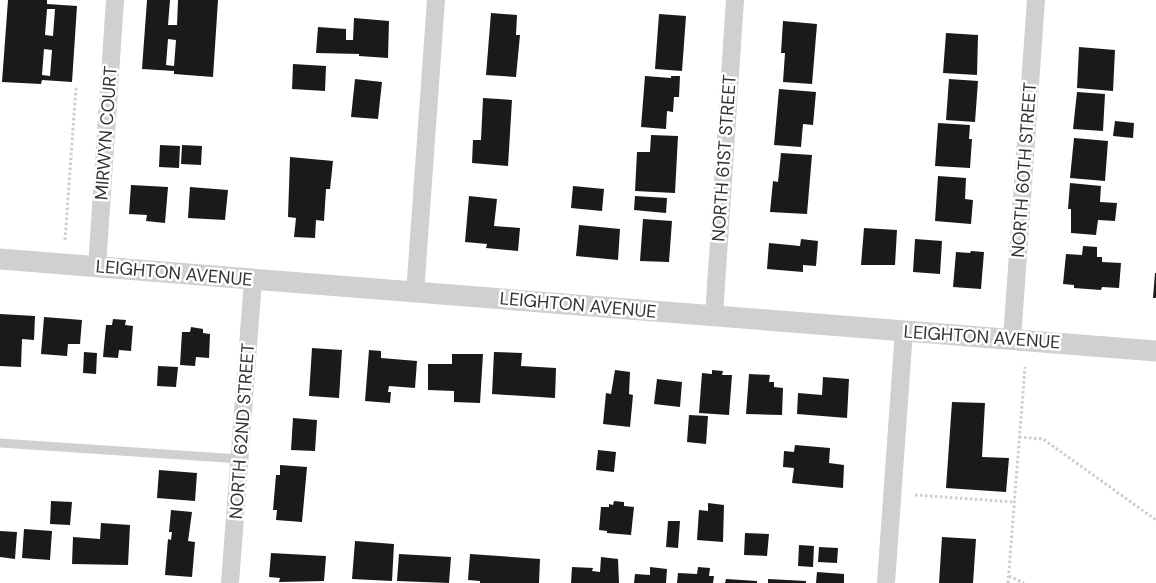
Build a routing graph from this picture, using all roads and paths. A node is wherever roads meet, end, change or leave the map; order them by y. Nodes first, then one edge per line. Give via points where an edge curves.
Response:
1 (114, 0) edge
2 (436, 0) edge
3 (735, 0) edge
4 (1036, 0) edge
5 (76, 87) dead end
6 (65, 240) dead end
7 (0, 259) edge
8 (97, 267) junction
9 (253, 280) junction
10 (415, 293) junction
11 (714, 316) junction
12 (904, 331) junction
13 (1012, 339) junction
14 (1156, 351) edge
15 (1025, 367) dead end
16 (1019, 437) junction
17 (0, 443) edge
18 (240, 459) junction
19 (915, 495) dead end
20 (1014, 502) junction
21 (1156, 520) edge
22 (1009, 576) junction
23 (230, 583) edge
24 (886, 583) edge
25 (1008, 583) edge
26 (1024, 583) edge

1 - 8 street, MIRWYN COURT
2 - 10 street
3 - 11 street, NORTH 61ST STREET
4 - 13 street, NORTH 60TH STREET
5 - 6 path
7 - 8 street, LEIGHTON AVENUE
8 - 9 street, LEIGHTON AVENUE
9 - 10 street, LEIGHTON AVENUE
9 - 18 street, NORTH 62ND STREET
10 - 11 street, LEIGHTON AVENUE
11 - 12 street, LEIGHTON AVENUE
12 - 13 street, LEIGHTON AVENUE
12 - 24 street
13 - 14 street, LEIGHTON AVENUE
15 - 16 path
16 - 20 path
16 - 21 path via 1043,439
17 - 18 lane
18 - 23 street, NORTH 62ND STREET
19 - 20 path
20 - 22 path
22 - 25 path
22 - 26 path

